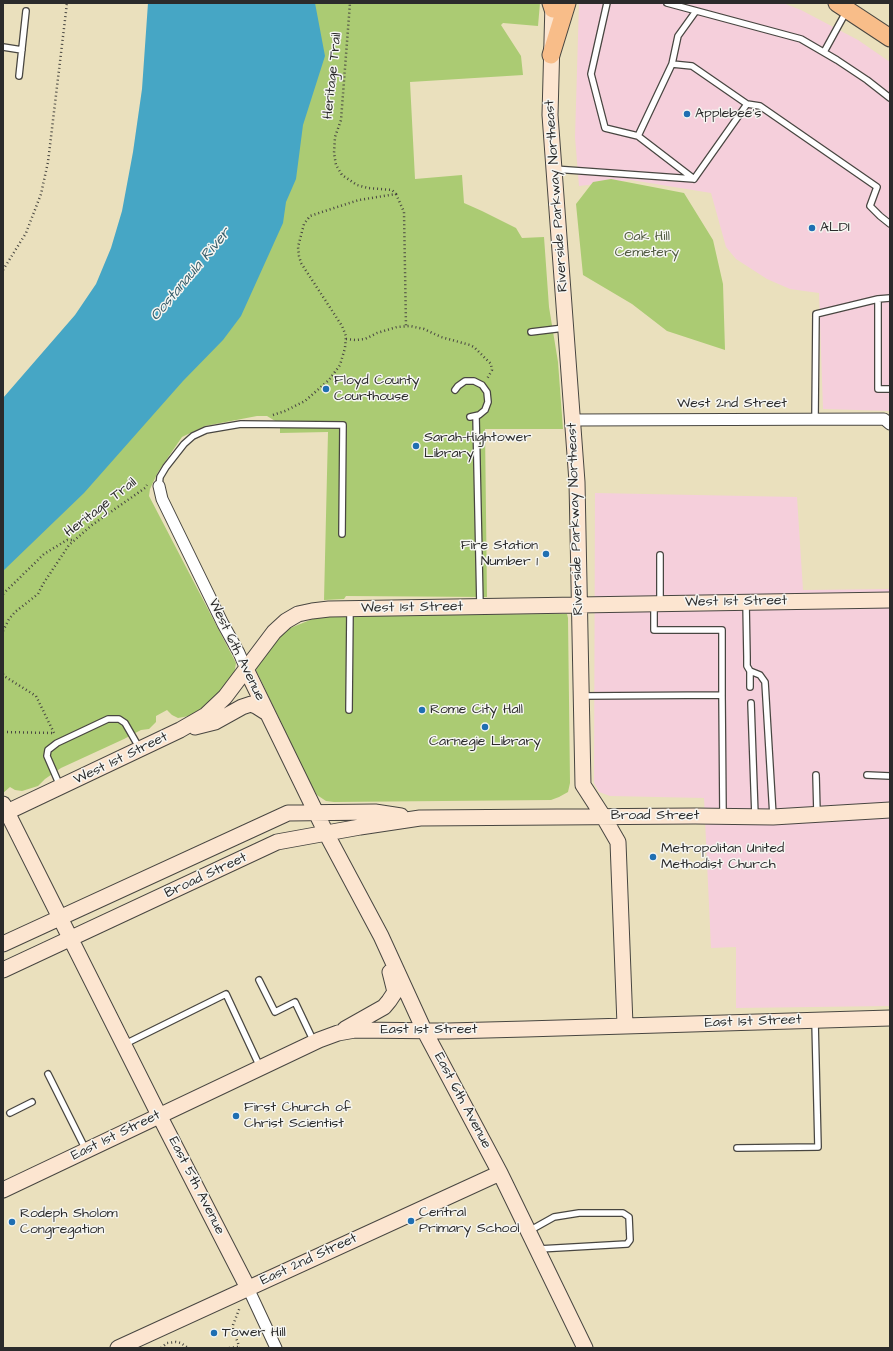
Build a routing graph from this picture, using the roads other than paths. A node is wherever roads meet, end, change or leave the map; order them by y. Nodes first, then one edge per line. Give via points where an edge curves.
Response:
1 (607, 3) edge
2 (667, 3) edge
3 (556, 4) edge
4 (845, 5) edge
5 (26, 11) dead end
6 (696, 11) junction
7 (890, 38) edge
8 (3, 48) edge
9 (22, 50) junction
10 (824, 52) junction
11 (551, 55) joint
12 (672, 64) junction
13 (19, 76) dead end
14 (890, 98) edge
15 (747, 104) junction
16 (638, 136) junction
17 (554, 168) junction
18 (694, 179) junction
19 (890, 224) edge
20 (890, 298) edge
21 (878, 299) junction
22 (567, 328) junction
23 (530, 332) dead end
24 (890, 389) edge
25 (455, 390) dead end
26 (815, 418) junction
27 (573, 420) junction
28 (890, 424) edge
29 (154, 484) joint
30 (342, 534) dead end
31 (660, 555) dead end
32 (890, 600) edge
33 (746, 602) junction
34 (657, 603) junction
35 (580, 604) junction
36 (480, 607) junction
37 (350, 609) junction
38 (246, 669) junction
39 (750, 671) junction
40 (750, 687) dead end
41 (722, 695) junction
42 (581, 696) junction
43 (751, 703) dead end
44 (349, 710) dead end
45 (267, 713) junction
46 (180, 730) junction
47 (140, 749) junction
48 (816, 775) dead end
49 (867, 775) dead end
50 (890, 776) edge
51 (60, 788) junction
52 (5, 810) edge
53 (890, 810) edge
54 (316, 812) junction
55 (817, 815) junction
56 (604, 816) junction
57 (723, 816) junction
58 (755, 816) junction
59 (773, 816) junction
60 (420, 818) junction
61 (326, 833) junction
62 (61, 918) junction
63 (380, 936) junction
64 (71, 938) junction
65 (3, 944) edge
66 (3, 970) edge
67 (259, 980) dead end
68 (890, 1018) edge
69 (815, 1020) junction
70 (625, 1025) junction
71 (424, 1030) junction
72 (338, 1033) junction
73 (314, 1042) junction
74 (124, 1044) junction
75 (260, 1067) junction
76 (48, 1074) dead end
77 (32, 1102) dead end
78 (10, 1113) dead end
79 (159, 1116) junction
80 (737, 1148) dead end
81 (86, 1151) junction
82 (500, 1173) junction
83 (3, 1190) edge
84 (528, 1232) junction
85 (537, 1249) junction
86 (248, 1288) junction
87 (579, 1346) edge
88 (118, 1348) edge
89 (276, 1348) edge

1 - 16 lane via 591,74 605,128
2 - 6 lane
3 - 11 main road
4 - 7 main road
4 - 10 lane
5 - 9 lane
6 - 10 lane via 801,39
6 - 12 lane via 678,36
8 - 9 lane
9 - 13 lane
10 - 14 lane
11 - 17 street, Riverside Parkway Northeast via 550,115
12 - 15 lane via 692,66
12 - 16 lane
15 - 18 lane
15 - 19 lane via 760,106 877,187 870,206
16 - 18 lane
17 - 18 lane
17 - 22 street, Riverside Parkway Northeast
20 - 21 lane
21 - 24 lane via 878,389
21 - 26 lane via 816,314
22 - 23 lane
22 - 27 street, Riverside Parkway Northeast
25 - 36 lane via 465,382 474,381 482,385 488,394 484,411 473,416
26 - 27 street, West 2nd Street
26 - 28 street, West 2nd Street via 884,419
27 - 35 street, Riverside Parkway Northeast via 578,482
29 - 30 lane via 184,444 206,430 241,424 343,425
29 - 38 street, West 6th Avenue
31 - 34 lane
32 - 33 street, West 1st Street
33 - 34 street, West 1st Street
33 - 39 lane via 747,666
34 - 35 street, West 1st Street
34 - 41 lane via 654,630 722,630
35 - 36 street, West 1st Street
35 - 42 street, Riverside Parkway Northeast
36 - 37 street, West 1st Street
37 - 38 street, West 1st Street via 329,609 298,614 274,632
37 - 44 lane
38 - 45 street, West 6th Avenue
38 - 46 street, West 1st Street via 216,707
39 - 40 lane
39 - 59 lane via 760,675 765,682
41 - 42 lane
41 - 57 lane
42 - 56 street, Riverside Parkway Northeast via 583,785
43 - 58 lane
45 - 46 street via 251,704 215,722
45 - 54 street, West 6th Avenue
46 - 47 street, West 1st Street
47 - 51 street, West 1st Street
47 - 51 lane via 125,723 119,719 108,719 58,742 48,750 47,756
48 - 55 lane
49 - 50 lane
51 - 52 street, West 1st Street
52 - 62 street, East 5th Avenue
53 - 55 street, Broad Street
54 - 60 street, Broad Street via 375,812
54 - 61 street, East 6th Avenue
54 - 62 street, Broad Street via 288,813
55 - 59 street, Broad Street
56 - 57 street, Broad Street
56 - 60 street, Broad Street
56 - 70 street, Riverside Parkway Northeast via 618,842
57 - 58 street, Broad Street
58 - 59 street, Broad Street
60 - 61 street, Broad Street
61 - 63 street, East 6th Avenue
61 - 64 street, Broad Street via 278,842
62 - 64 street, East 5th Avenue
62 - 65 street, Broad Street
63 - 71 street, East 6th Avenue
63 - 72 street via 395,992 384,1007
64 - 66 street, Broad Street
64 - 74 street, East 5th Avenue
67 - 73 lane via 275,1012 295,1002
68 - 69 street, East 1st Street
69 - 70 street, East 1st Street
69 - 80 lane via 818,1147
70 - 71 street, East 1st Street
71 - 72 street, East 1st Street via 355,1030
71 - 82 street, East 6th Avenue
72 - 73 street, East 1st Street
73 - 75 street, East 1st Street
74 - 75 lane via 226,994
74 - 79 street, East 5th Avenue
75 - 79 street, East 1st Street
76 - 81 lane
77 - 78 lane
79 - 81 street, East 1st Street
79 - 86 street, East 5th Avenue
81 - 83 street, East 1st Street
82 - 84 street, East 6th Avenue
82 - 86 street, East 2nd Street
84 - 85 street, East 6th Avenue
84 - 85 lane via 554,1217 579,1213 623,1213 629,1217 630,1240 627,1244
85 - 87 street, East 6th Avenue
86 - 88 street, East 2nd Street
86 - 89 street, East 5th Avenue

